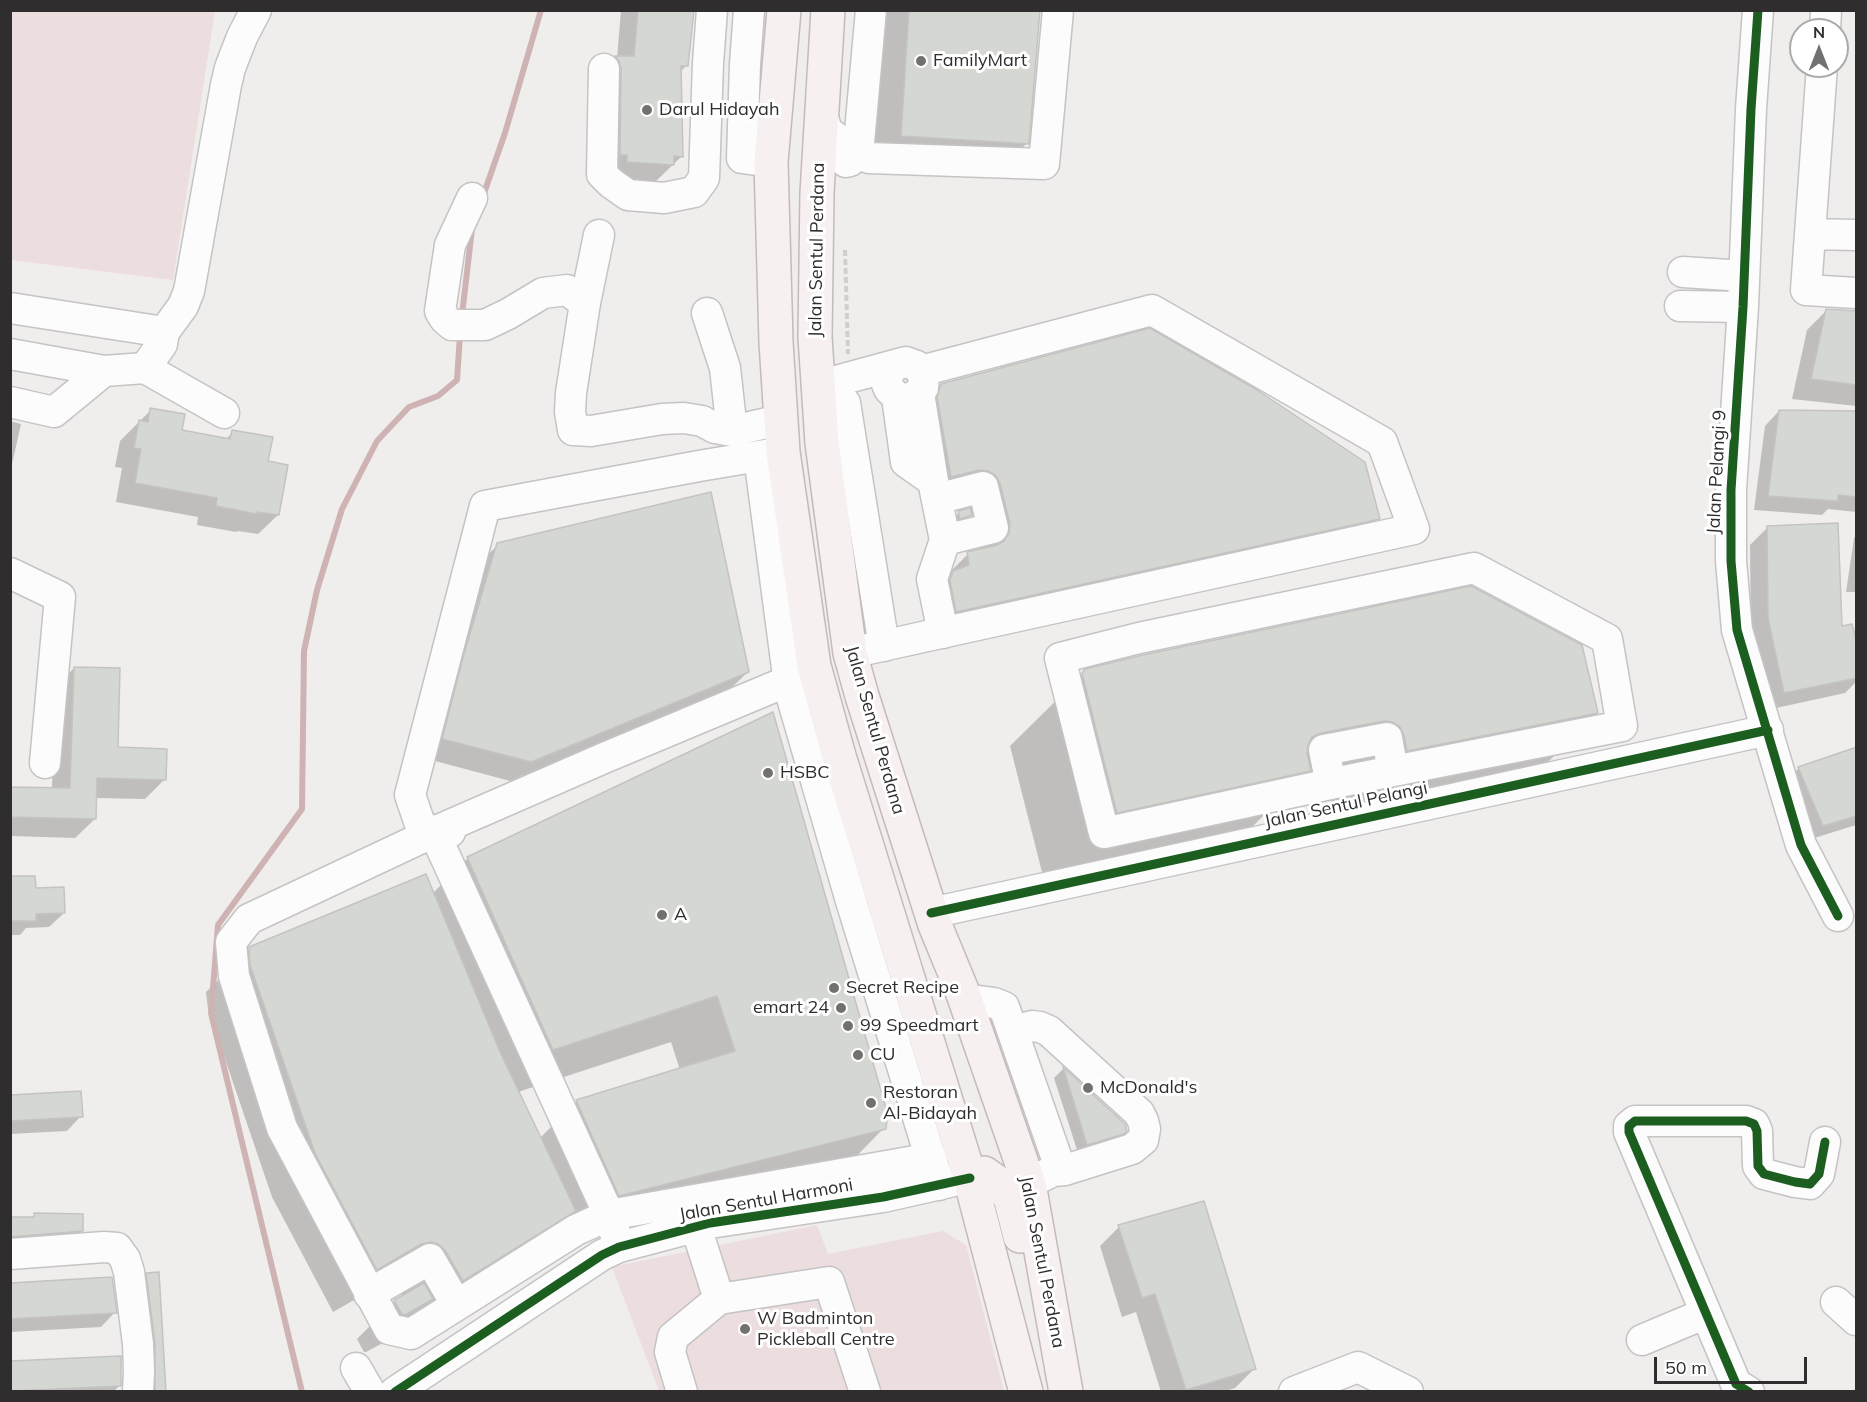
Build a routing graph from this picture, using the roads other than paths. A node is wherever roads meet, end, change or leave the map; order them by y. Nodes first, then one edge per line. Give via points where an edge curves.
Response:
1 (256, 10) edge
2 (784, 10) edge
3 (828, 10) edge
4 (871, 10) edge
5 (1058, 10) edge
6 (1758, 10) edge
7 (711, 19) edge
8 (748, 19) edge
9 (708, 63) junction
10 (745, 64) junction
11 (603, 69) dead end
12 (1821, 78) edge
13 (821, 111) junction
14 (858, 154) junction
15 (771, 162) junction
16 (817, 193) junction
17 (472, 198) dead end
18 (1810, 234) junction
19 (599, 235) dead end
20 (1857, 235) edge
21 (1683, 272) dead end
22 (1744, 276) junction
23 (1857, 293) edge
24 (585, 303) junction
25 (1680, 306) dead end
26 (1743, 307) junction
27 (10, 308) edge
28 (707, 313) dead end
29 (164, 332) junction
30 (776, 342) junction
31 (10, 354) edge
32 (145, 368) junction
33 (104, 371) junction
34 (905, 384) junction
35 (827, 395) junction
36 (10, 402) edge
37 (224, 413) dead end
38 (780, 420) junction
39 (732, 431) junction
40 (776, 458) junction
41 (935, 490) junction
42 (945, 540) junction
43 (10, 573) edge
44 (943, 633) junction
45 (884, 646) junction
46 (850, 653) junction
47 (802, 681) junction
48 (1768, 730) junction
49 (45, 764) dead end
50 (1393, 771) junction
51 (1344, 781) junction
52 (1367, 818) junction
53 (434, 832) junction
54 (932, 913) junction
55 (1838, 916) dead end
56 (964, 999) junction
57 (975, 1029) junction
58 (1014, 1031) junction
59 (1825, 1142) dead end
60 (935, 1172) junction
61 (977, 1175) junction
62 (1041, 1177) junction
63 (609, 1215) junction
64 (696, 1227) junction
65 (619, 1247) junction
66 (10, 1254) edge
67 (369, 1294) junction
68 (719, 1299) junction
69 (456, 1305) junction
70 (1706, 1313) junction
71 (1642, 1340) dead end
72 (138, 1392) edge
73 (394, 1392) edge
74 (682, 1392) edge
75 (865, 1392) edge
76 (1026, 1392) edge
77 (1065, 1392) edge
78 (1294, 1392) edge
79 (1408, 1392) edge
80 (1749, 1392) edge

1 - 29 street via 230,68 189,291
2 - 15 main road
3 - 13 main road, Jalan Sentul Perdana
4 - 14 street
5 - 14 street via 1044,164 869,158
6 - 22 street, Jalan Pelangi 9
7 - 8 street
7 - 9 street
8 - 10 street
9 - 10 street
9 - 11 street via 704,178 694,192 664,198 628,195 602,174
10 - 15 street via 742,158
12 - 18 street
13 - 14 street via 827,131
13 - 16 main road, Jalan Sentul Perdana
14 - 16 street via 850,161 837,163
15 - 30 main road
16 - 35 main road, Jalan Sentul Perdana via 815,327
17 - 24 street via 450,245 440,311 445,319 452,325 485,325 543,293 567,290
18 - 20 street
18 - 23 street via 1806,290
19 - 24 street
21 - 22 street
22 - 26 street, Jalan Pelangi 9
24 - 39 street via 571,393 573,430 684,418
25 - 26 street
26 - 48 street, Jalan Pelangi 9 via 1731,490 1731,561 1737,630
27 - 29 street
28 - 39 street via 725,368
29 - 32 street via 162,344
30 - 35 main road via 788,380
30 - 38 main road
31 - 33 street
32 - 33 street
32 - 37 street
33 - 36 street via 54,412
34 - 35 street
34 - 41 street via 906,462
34 - 44 street via 1152,310 1382,442 1414,529
35 - 40 main road via 788,408 791,451
35 - 45 street
35 - 46 main road, Jalan Sentul Perdana via 822,443
38 - 39 street
38 - 40 main road
40 - 47 main road
40 - 53 street via 699,466 485,506 410,795 420,824
41 - 42 street
41 - 42 street via 983,487 993,528
42 - 44 street via 932,579
43 - 49 street via 60,597
44 - 45 street
45 - 46 street
46 - 54 main road, Jalan Sentul Perdana
47 - 53 street via 604,758
47 - 60 street via 851,901
47 - 61 main road via 839,756
48 - 52 street, Jalan Sentul Pelangi
48 - 55 street, Jalan Pelangi 9 via 1802,845
50 - 51 street
50 - 51 street via 1387,738 1324,750
50 - 51 street via 1622,726 1607,639 1474,568 1060,658 1104,833
51 - 52 street
52 - 54 street, Jalan Sentul Pelangi
53 - 63 street
53 - 67 street via 249,919 231,942 234,976 282,1128
54 - 56 main road, Jalan Sentul Perdana
56 - 57 main road, Jalan Sentul Perdana
56 - 58 street via 1004,1007
57 - 61 main road via 977,1062 996,1138
57 - 62 main road, Jalan Sentul Perdana
58 - 62 street via 1057,1159 1057,1166
58 - 62 street via 1032,1026 1048,1031 1139,1113 1145,1129 1143,1140 1132,1149
59 - 70 street via 1819,1174 1810,1184 1764,1174 1758,1166 1757,1131 1746,1121 1635,1121 1629,1126
60 - 61 street, Jalan Sentul Harmoni
60 - 63 street
60 - 64 street, Jalan Sentul Harmoni via 883,1197
61 - 76 main road
61 - 77 main road via 1001,1185 1010,1197
62 - 77 main road, Jalan Sentul Perdana
63 - 65 street
63 - 69 street via 576,1230
64 - 65 street, Jalan Sentul Harmoni
64 - 68 street
65 - 73 street, Jalan Sentul Harmoni via 602,1254
66 - 72 street via 117,1248 129,1272 138,1344
67 - 69 street via 389,1329 411,1334
67 - 69 street via 430,1258
68 - 74 street via 673,1337 670,1352
68 - 75 street via 829,1282
70 - 71 street
70 - 80 street via 1736,1384
78 - 79 street via 1358,1367

